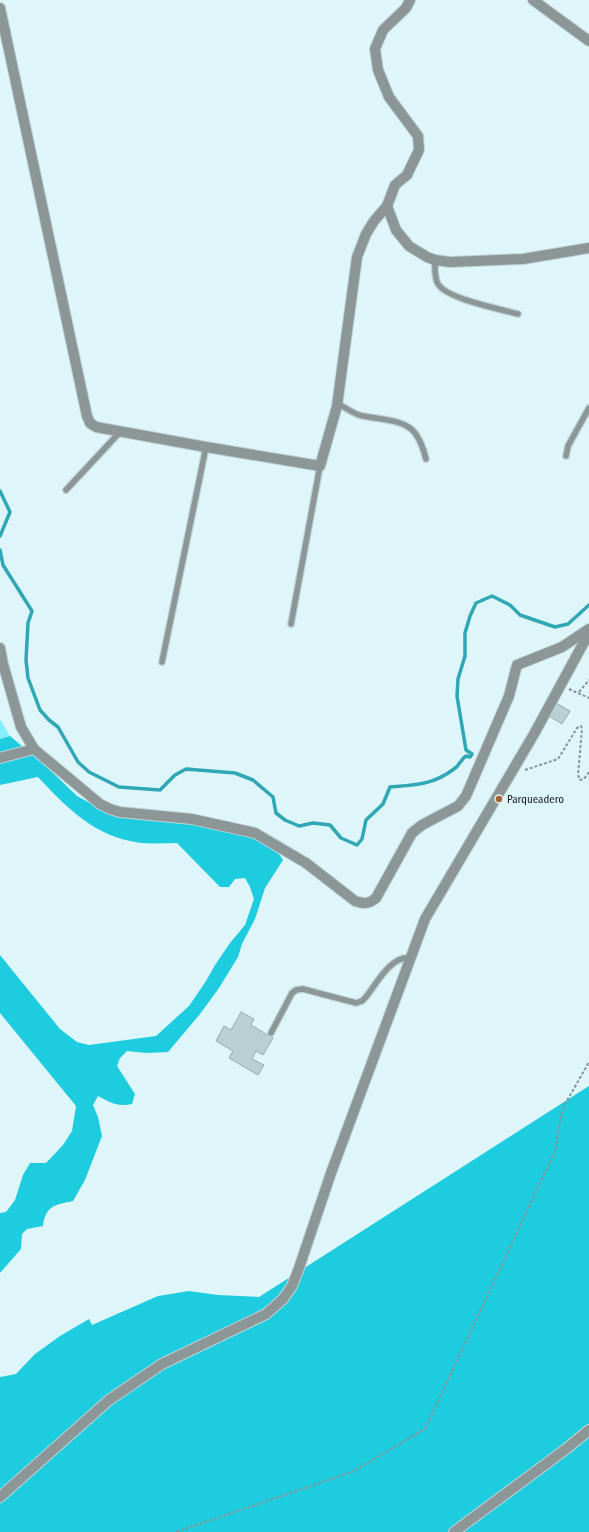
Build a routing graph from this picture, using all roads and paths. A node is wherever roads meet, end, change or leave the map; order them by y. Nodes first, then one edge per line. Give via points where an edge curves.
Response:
1 (410, 0) edge
2 (533, 0) edge
3 (0, 8) edge
4 (589, 41) edge
5 (387, 206) junction
6 (589, 248) edge
7 (435, 260) junction
8 (518, 314) dead end
9 (337, 403) junction
10 (589, 408) edge
11 (121, 431) junction
12 (206, 447) junction
13 (566, 456) dead end
14 (426, 459) dead end
15 (320, 466) junction
16 (66, 490) dead end
17 (291, 624) dead end
18 (589, 629) edge
19 (589, 633) edge
20 (0, 648) edge
21 (162, 662) dead end
22 (589, 680) edge
23 (560, 686) junction
24 (578, 692) junction
25 (589, 698) edge
26 (34, 749) junction
27 (0, 758) edge
28 (589, 772) edge
29 (510, 775) junction
30 (410, 958) junction
31 (271, 1033) dead end
32 (589, 1062) edge
33 (589, 1430) edge
34 (0, 1497) edge
35 (176, 1532) edge
36 (454, 1532) edge

1 - 5 street via 406,8 383,30 375,49 378,70 389,97 418,136 419,150 407,175 395,185
2 - 4 street
3 - 11 street via 87,416 90,423 96,427
5 - 7 street via 396,230 409,246
5 - 9 street via 366,234 357,257
6 - 7 street via 523,259 450,262
7 - 8 lane via 435,276 443,290 453,296
9 - 14 lane via 358,414 391,420 407,426 421,442
9 - 15 street
10 - 13 lane via 568,446
11 - 12 street
11 - 16 lane
12 - 15 street
12 - 21 lane
15 - 17 lane
18 - 26 street via 562,647 517,665 509,696 466,796 458,806 412,833 376,898 371,902 355,901 306,863 255,833 192,819 110,809 100,804
19 - 23 street
20 - 26 street via 21,727
22 - 24 path
23 - 24 path
23 - 29 street
24 - 25 path
26 - 27 street
28 - 29 path via 580,780 578,775 581,726 577,728 558,759
29 - 30 street via 425,919
30 - 31 lane via 404,957 392,964 366,997 356,1003 303,989 296,990
30 - 34 street via 299,1268 292,1286 283,1298 266,1314 162,1364 109,1400
32 - 35 path via 564,1106 556,1149 425,1429 352,1472
33 - 36 street via 566,1450

